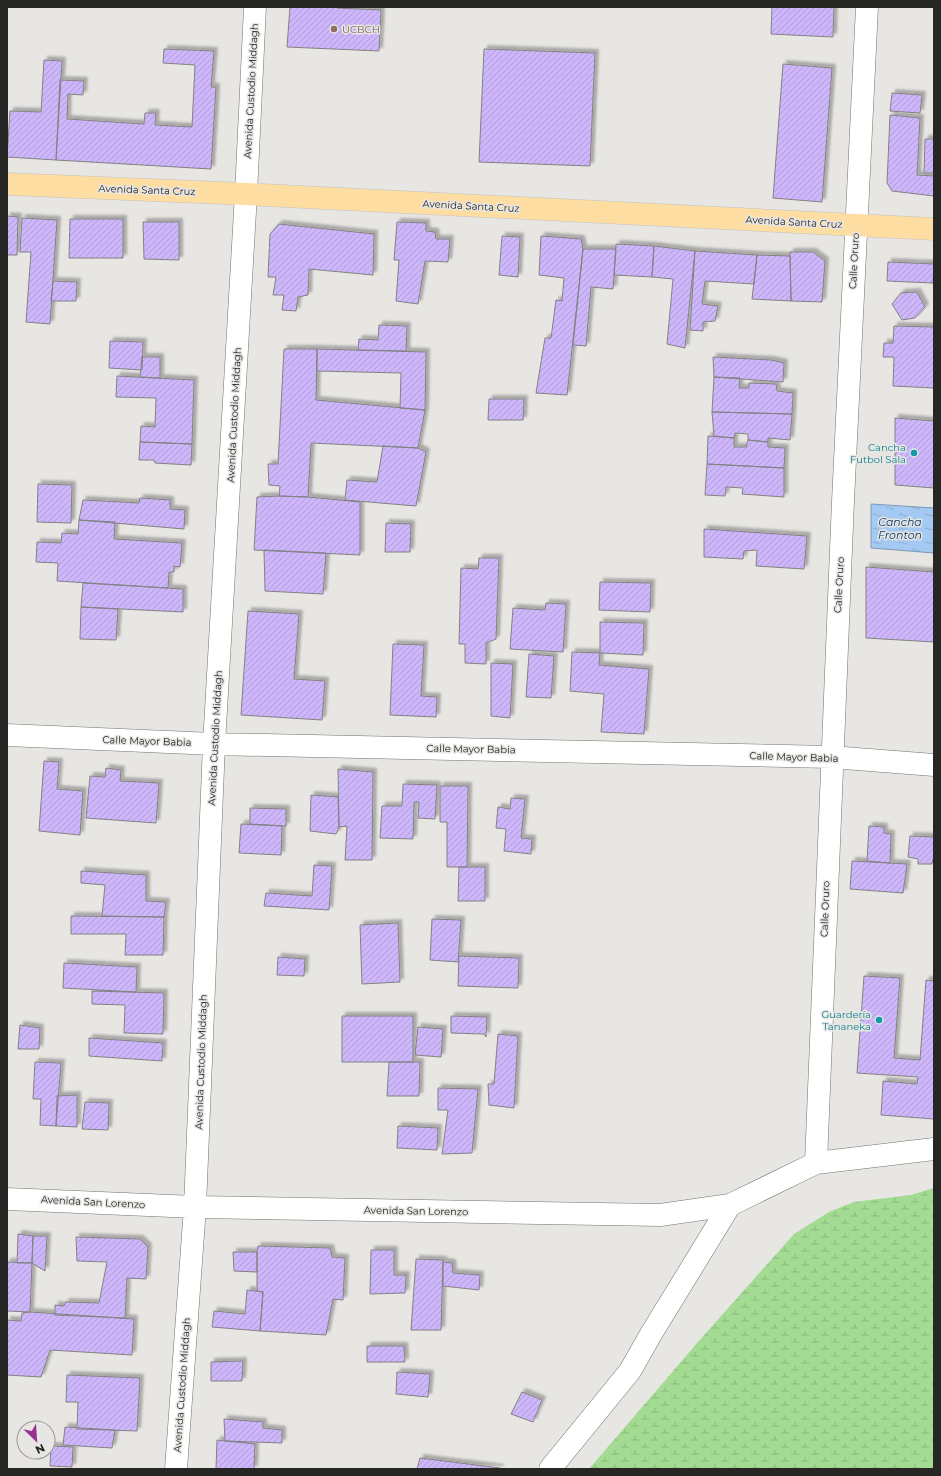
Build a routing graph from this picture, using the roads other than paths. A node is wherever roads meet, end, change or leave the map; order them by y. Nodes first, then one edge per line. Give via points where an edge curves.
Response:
1 (254, 7) edge
2 (867, 7) edge
3 (7, 184) edge
4 (246, 194) junction
5 (856, 225) junction
6 (934, 229) edge
7 (7, 735) edge
8 (214, 744) junction
9 (831, 757) junction
10 (934, 765) edge
11 (934, 1149) edge
12 (816, 1163) junction
13 (7, 1199) edge
14 (730, 1205) junction
15 (195, 1207) junction
16 (176, 1469) edge
17 (550, 1469) edge

1 - 4 street, Avenida Custodio Middagh
2 - 5 street, Calle Oruro
3 - 4 main road, Avenida Santa Cruz
4 - 5 main road, Avenida Santa Cruz
4 - 8 street, Avenida Custodio Middagh
5 - 6 main road, Avenida Santa Cruz
5 - 9 street, Calle Oruro
7 - 8 street, Calle Mayor Babia
8 - 9 street, Calle Mayor Babia
8 - 15 street, Avenida Custodio Middagh
9 - 10 street, Calle Mayor Babia
9 - 12 street, Calle Oruro
11 - 12 street, Avenida San Lorenzo
12 - 14 street, Avenida San Lorenzo
13 - 15 street, Avenida San Lorenzo
14 - 15 street, Avenida San Lorenzo via 660,1215
14 - 17 street via 630,1371
15 - 16 street, Avenida Custodio Middagh

